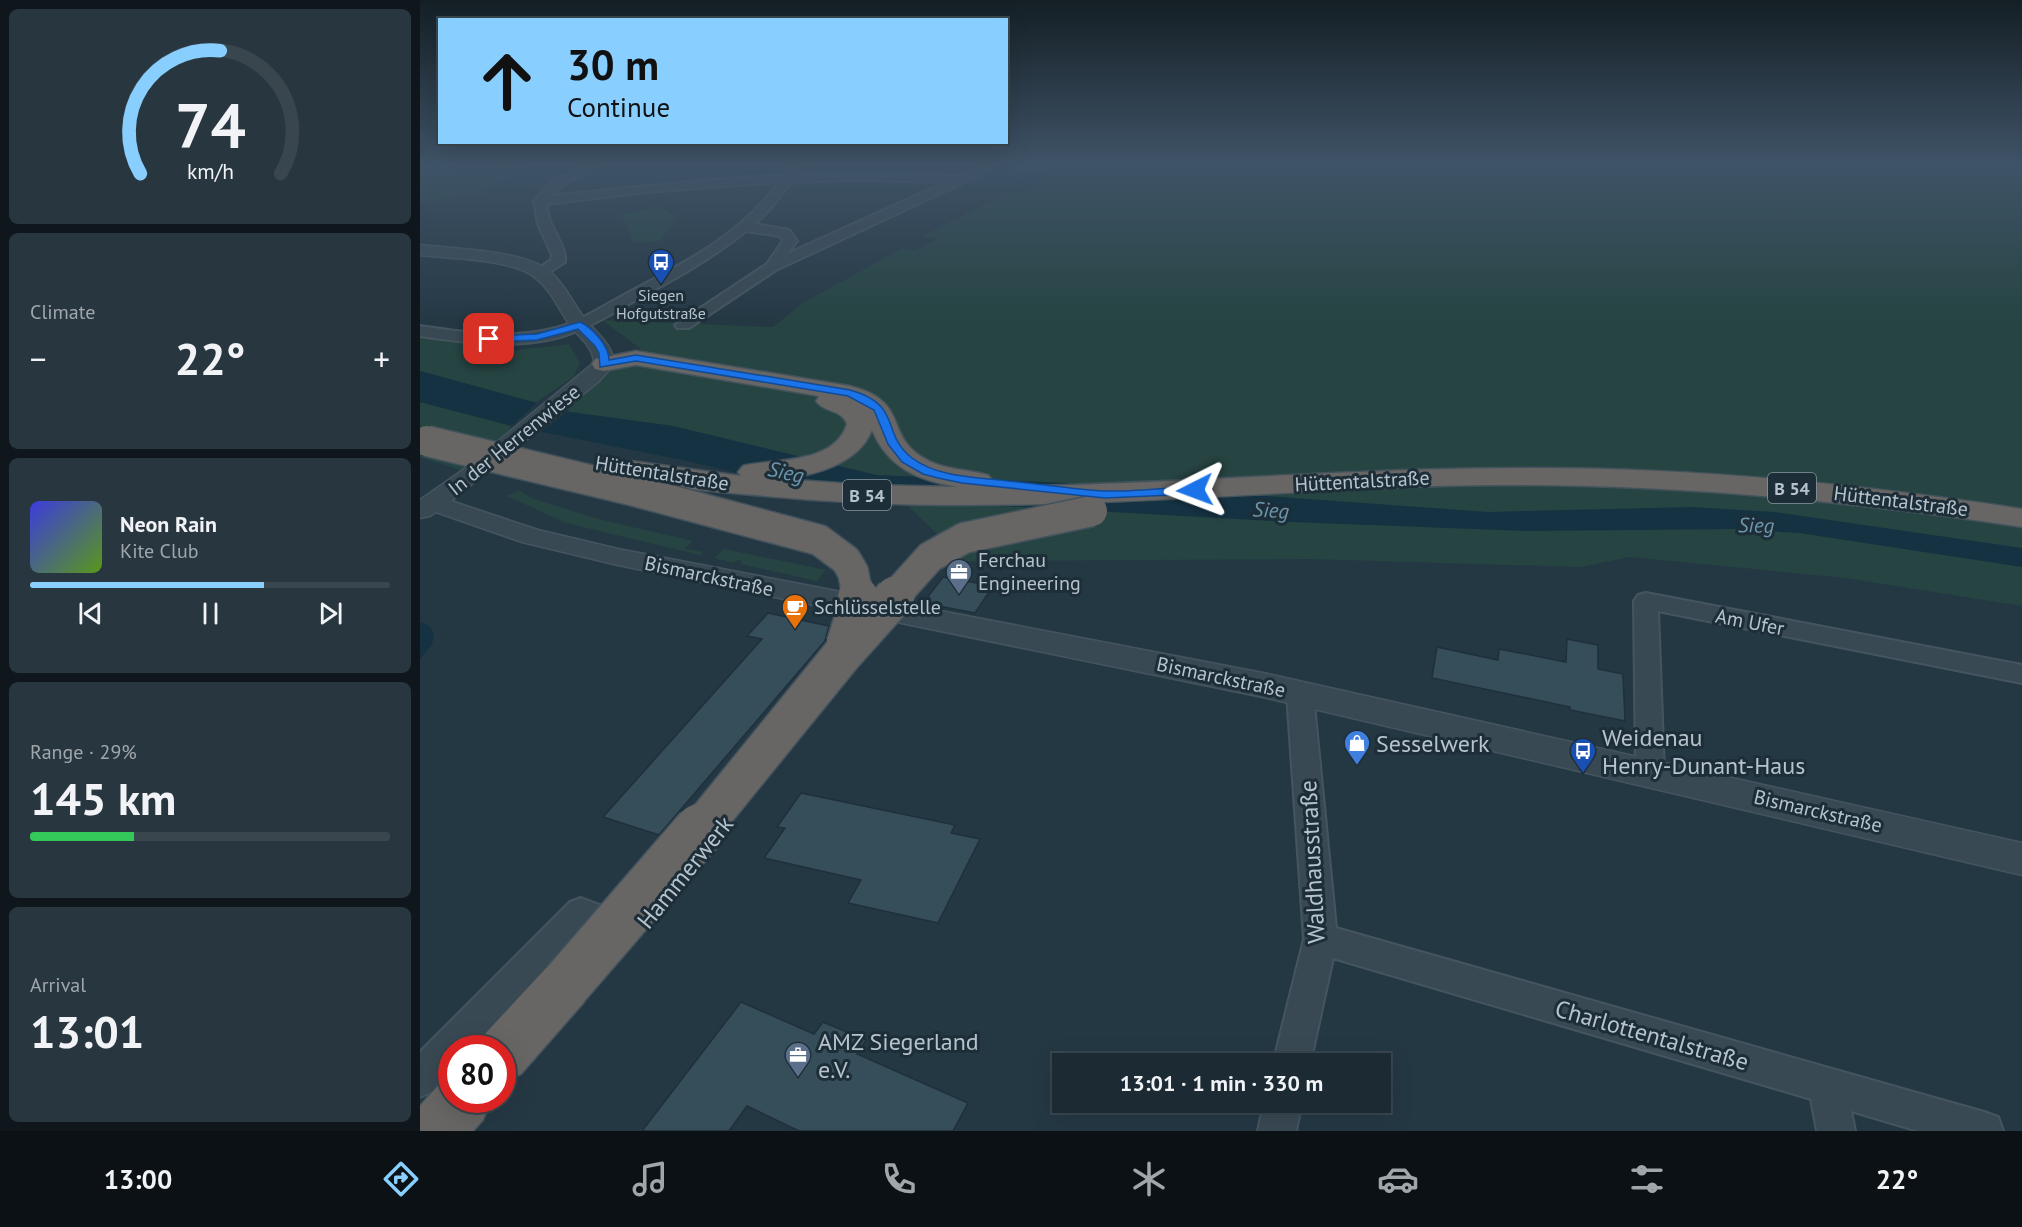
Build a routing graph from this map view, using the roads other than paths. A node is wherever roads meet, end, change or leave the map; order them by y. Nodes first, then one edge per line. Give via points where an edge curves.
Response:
1 (543, 217) edge
2 (754, 217) edge
3 (881, 217) edge
4 (742, 227) junction
5 (420, 250) edge
6 (771, 267) junction
7 (540, 272) junction
8 (580, 325) junction
9 (683, 326) dead end
10 (420, 331) edge
11 (604, 364) junction
12 (420, 419) edge
13 (874, 433) junction
14 (420, 439) edge
15 (633, 480) junction
16 (1099, 503) junction
17 (425, 504) edge
18 (2022, 518) edge
19 (2022, 534) edge
20 (890, 611) junction
21 (842, 655) junction
22 (2022, 674) edge
23 (1300, 694) junction
24 (1650, 773) junction
25 (2022, 859) edge
26 (1321, 939) junction
27 (516, 1039) edge
28 (1294, 1053) edge
29 (420, 1078) edge
30 (1827, 1086) junction
31 (451, 1113) edge
32 (1281, 1113) edge
33 (435, 1131) edge
34 (1277, 1131) edge
35 (1836, 1131) edge
36 (1984, 1131) edge

1 - 7 street via 558,262
2 - 4 street
3 - 6 street
4 - 6 street via 784,233 790,241
4 - 8 street via 694,261
5 - 7 street via 492,259
6 - 9 street
7 - 8 street
8 - 10 street via 522,339
8 - 11 street via 599,344
11 - 13 highway via 636,358 850,394 879,408
11 - 17 street, In der Herrenwiese via 484,465
12 - 15 highway, Hüttentalstraße / B 54
13 - 15 highway via 798,468
13 - 16 highway via 927,471
14 - 15 highway, Hüttentalstraße / B 54, bridge
15 - 16 highway, Hüttentalstraße / B 54, bridge via 768,507 867,513 936,515
15 - 21 highway, bridge via 802,534 832,546 844,556 858,580 859,596 854,625
16 - 18 highway, Hüttentalstraße / B 54 via 1441,478 1560,476 1835,492
16 - 19 highway, Hüttentalstraße / B 54 via 1636,494 1844,509
16 - 21 highway, bridge via 984,532 945,547 917,570
17 - 20 street, Bismarckstraße via 561,544
20 - 23 street, Bismarckstraße
20 - 29 street, Hammerwerk via 691,868 635,934 580,913
21 - 27 highway, bridge via 710,818
22 - 24 street, Am Ufer via 1647,602
23 - 24 street, Bismarckstraße
23 - 26 street, Waldhausstraße
24 - 25 street, Bismarckstraße
26 - 28 street, Waldhausstraße
26 - 30 street, Charlottentalstraße
30 - 35 street
30 - 36 street, Charlottentalstraße
31 - 33 highway
32 - 34 street

